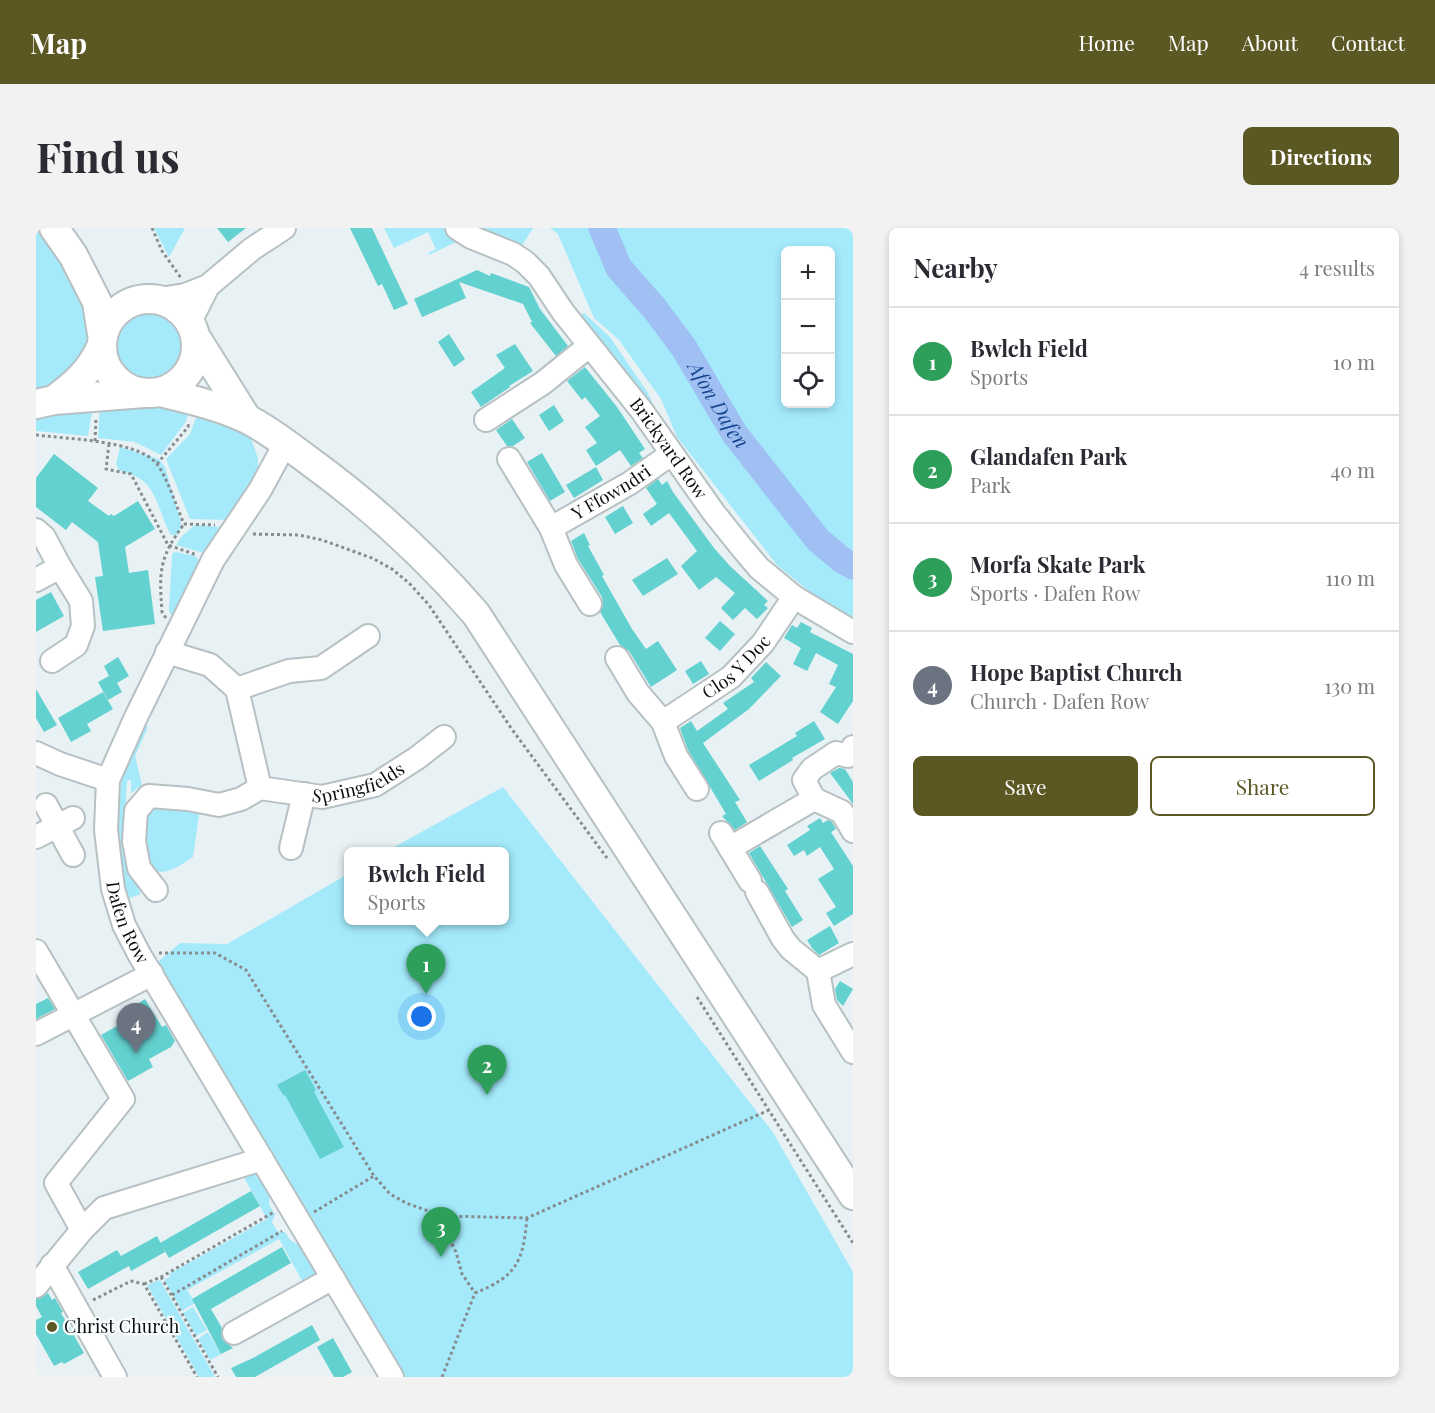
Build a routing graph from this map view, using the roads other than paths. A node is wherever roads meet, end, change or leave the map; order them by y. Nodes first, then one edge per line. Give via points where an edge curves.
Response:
1 (54, 228) edge
2 (284, 228) edge
3 (457, 228) edge
4 (73, 255) junction
5 (208, 286) junction
6 (148, 299) junction
7 (193, 329) junction
8 (102, 341) junction
9 (589, 346) junction
10 (153, 393) junction
11 (45, 402) edge
12 (247, 419) junction
13 (486, 420) dead end
14 (285, 444) junction
15 (671, 454) junction
16 (508, 459) dead end
17 (549, 527) junction
18 (36, 530) edge
19 (60, 567) junction
20 (36, 580) edge
21 (794, 597) junction
22 (590, 604) dead end
23 (853, 632) edge
24 (368, 636) dead end
25 (167, 652) junction
26 (617, 658) dead end
27 (52, 660) dead end
28 (237, 689) junction
29 (663, 722) junction
30 (444, 737) dead end
31 (853, 747) edge
32 (36, 753) edge
33 (108, 780) junction
34 (261, 788) junction
35 (697, 789) dead end
36 (809, 789) junction
37 (304, 794) junction
38 (46, 805) dead end
39 (65, 822) junction
40 (853, 831) edge
41 (36, 837) edge
42 (291, 848) dead end
43 (73, 855) dead end
44 (156, 890) dead end
45 (36, 951) edge
46 (853, 954) edge
47 (152, 974) junction
48 (820, 981) junction
49 (74, 1016) junction
50 (36, 1034) edge
51 (853, 1052) edge
52 (262, 1159) junction
53 (853, 1195) edge
54 (82, 1230) junction
55 (52, 1265) junction
56 (333, 1278) junction
57 (36, 1286) edge
58 (234, 1334) dead end
59 (115, 1377) edge
60 (392, 1377) edge

1 - 4 main road
2 - 5 street
3 - 9 street, Brickyard Row via 525,262
4 - 6 main road via 113,286
4 - 8 main road via 97,302
5 - 6 street via 185,295
5 - 7 street
6 - 7 main road via 181,311
6 - 8 main road via 125,304 116,311
7 - 10 main road via 196,351 192,365 173,387
7 - 12 main road
8 - 10 main road via 103,360 119,383 132,390
8 - 11 main road via 82,379
9 - 13 street via 543,383
9 - 15 street, Brickyard Row
10 - 11 main road
10 - 12 main road via 197,401
12 - 14 main road
14 - 25 street, Dafen Row via 260,490 213,560
14 - 53 main road via 386,521 444,576 476,614 779,1105
15 - 17 street, Y Ffowndri via 630,483
15 - 21 street, Brickyard Row via 742,548
16 - 17 street
17 - 22 street
18 - 19 street
19 - 20 street
19 - 27 street via 81,601 83,626 76,645
21 - 23 street, Brickyard Row
21 - 29 street, Clos Y Doc via 763,644 731,677
24 - 28 street via 321,668 289,671
25 - 28 street via 210,665
25 - 33 street, Dafen Row
26 - 29 street via 638,693
28 - 34 street
29 - 35 street via 676,756
30 - 37 street, Springfields via 375,785 322,797
31 - 36 street via 848,756 836,753 812,769
32 - 33 street
33 - 47 street, Dafen Row via 106,830 113,889 124,925
34 - 37 street, Springfields
34 - 44 street via 241,799 219,804 149,796 136,811 134,841 139,868
36 - 40 street via 842,812
36 - 48 street via 791,813 725,841 783,939
37 - 42 street
38 - 39 street
39 - 41 street
39 - 43 street
45 - 49 street
46 - 48 street
47 - 49 street
47 - 52 street, Dafen Row
48 - 51 street via 824,1005
49 - 50 street
49 - 54 street via 123,1099 56,1183
52 - 54 street via 104,1208
52 - 56 street, Dafen Row
54 - 55 street
55 - 57 street
55 - 59 street
56 - 58 street
56 - 60 street, Dafen Row

